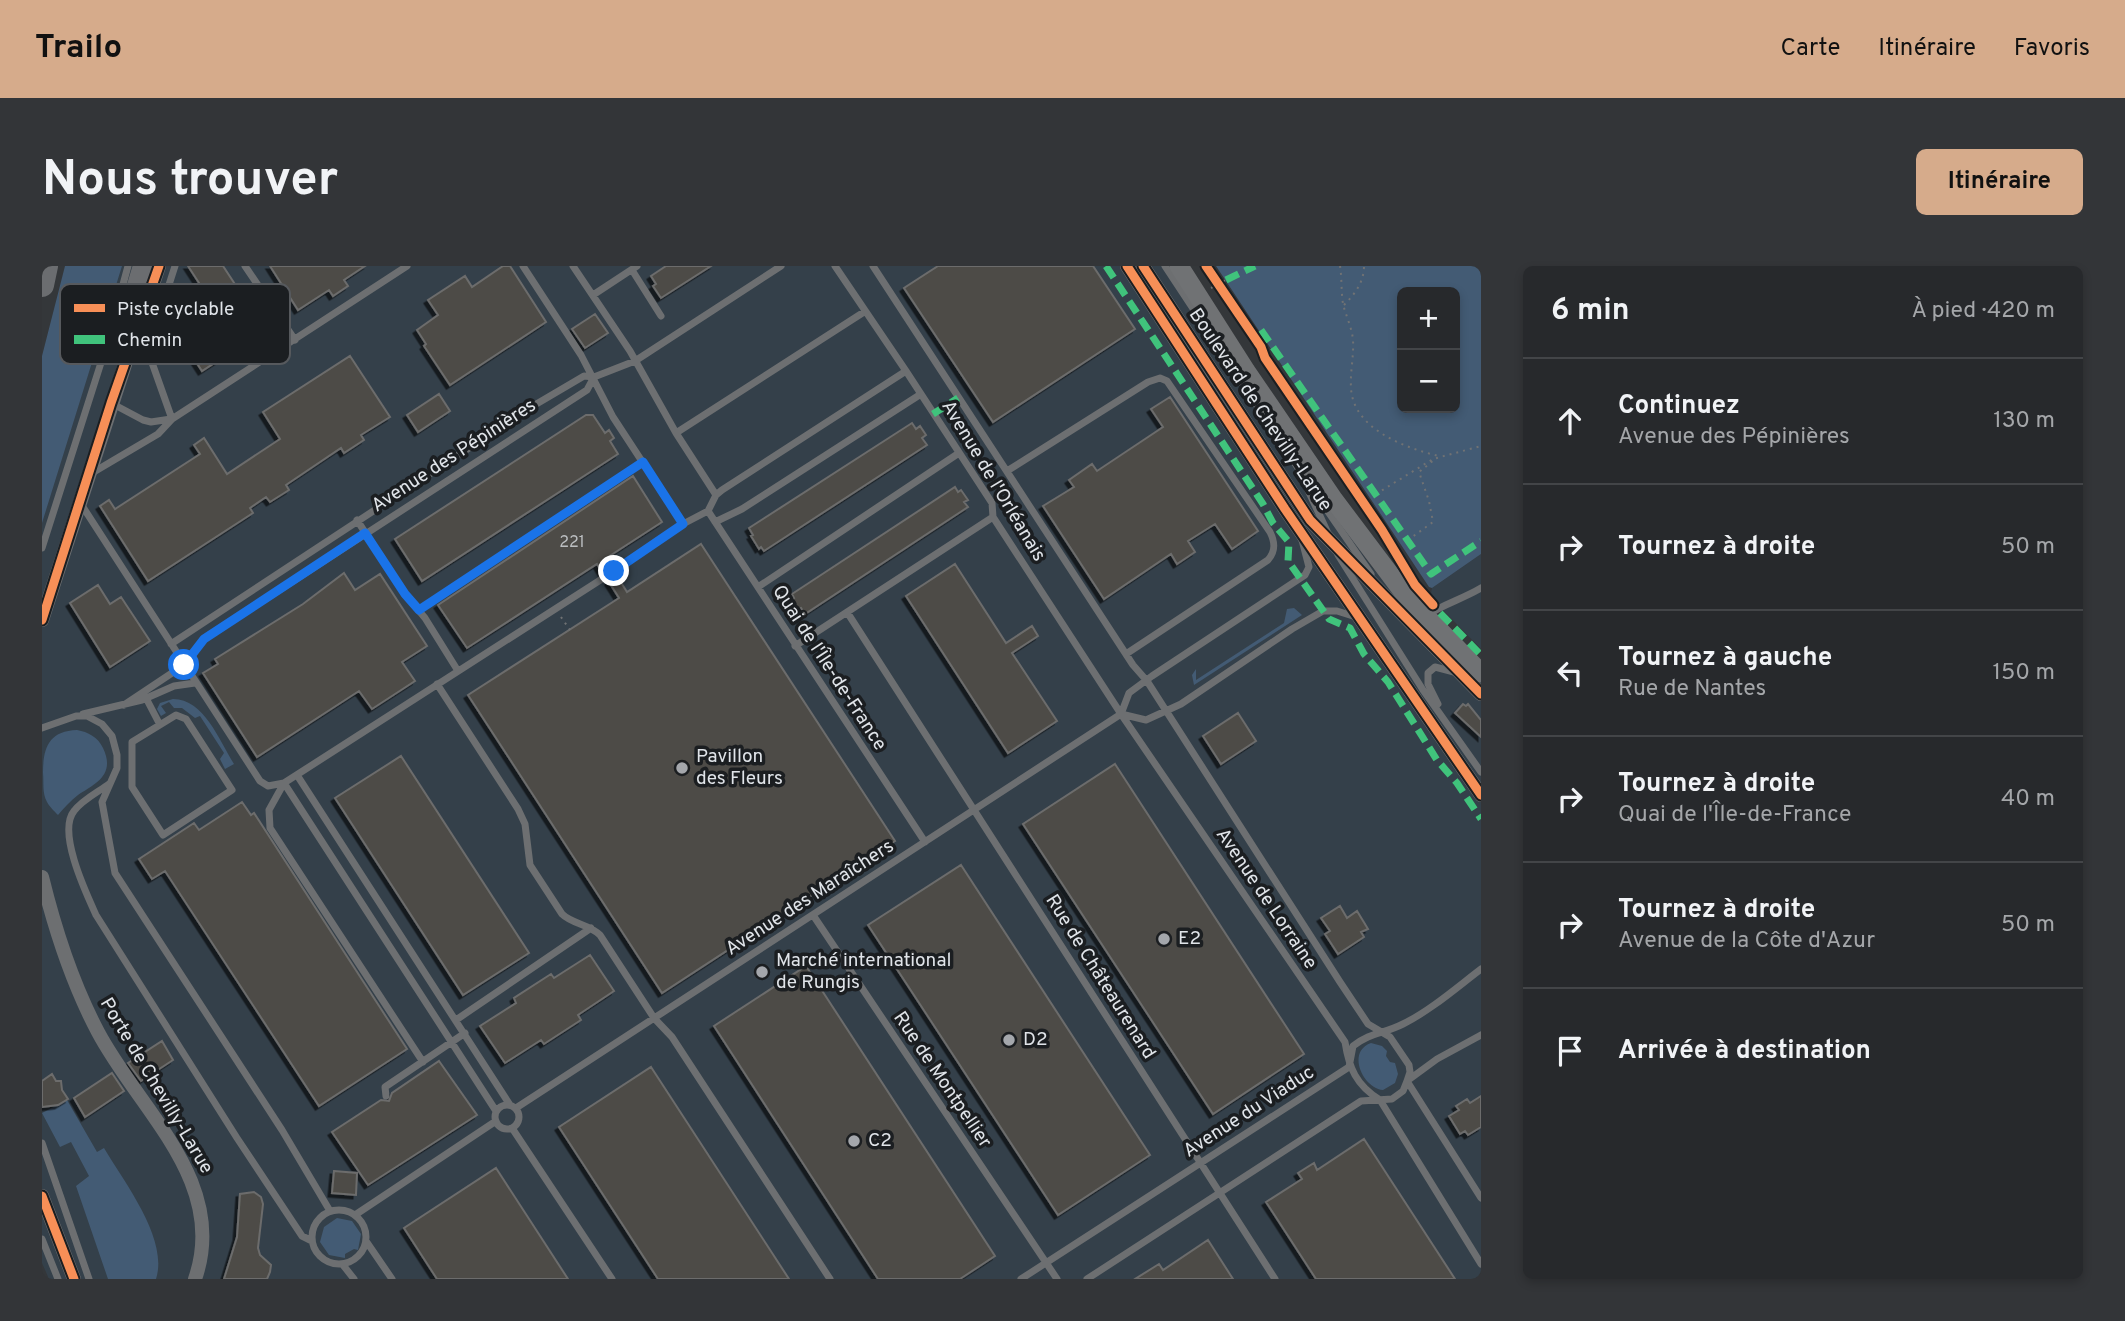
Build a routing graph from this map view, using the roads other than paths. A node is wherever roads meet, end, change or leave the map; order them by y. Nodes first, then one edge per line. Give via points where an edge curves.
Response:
1 (46, 266) edge
2 (128, 266) edge
3 (145, 266) edge
4 (159, 266) edge
5 (175, 266) edge
6 (245, 266) edge
7 (407, 266) edge
8 (523, 266) edge
9 (573, 266) edge
10 (780, 266) edge
11 (835, 266) edge
12 (873, 266) edge
13 (1127, 266) edge
14 (1143, 266) edge
15 (1165, 266) edge
16 (1179, 266) edge
17 (635, 268) edge
18 (123, 284) edge
19 (140, 284) edge
20 (153, 284) edge
21 (169, 284) edge
22 (257, 284) edge
23 (42, 285) edge
24 (593, 295) junction
25 (864, 312) junction
26 (661, 316) dead end
27 (290, 333) edge
28 (295, 340) junction
29 (290, 343) edge
30 (635, 360) junction
31 (101, 364) edge
32 (125, 364) edge
33 (152, 364) edge
34 (258, 364) edge
35 (906, 371) junction
36 (594, 377) junction
37 (921, 394) junction
38 (111, 404) junction
39 (172, 419) junction
40 (676, 433) junction
41 (959, 453) junction
42 (643, 462) junction
43 (1007, 471) junction
44 (1300, 471) junction
45 (89, 475) junction
46 (716, 495) junction
47 (80, 501) junction
48 (708, 511) junction
49 (993, 517) junction
50 (357, 520) junction
51 (715, 522) junction
52 (683, 524) junction
53 (365, 533) junction
54 (1301, 533) junction
55 (1330, 538) junction
56 (42, 548) edge
57 (614, 571) dead end
58 (605, 577) dead end
59 (758, 587) junction
60 (1481, 587) edge
61 (1386, 595) junction
62 (419, 610) junction
63 (847, 612) junction
64 (1426, 616) junction
65 (1359, 618) junction
66 (42, 620) edge
67 (171, 644) junction
68 (795, 646) junction
69 (1126, 654) junction
70 (184, 665) junction
71 (458, 671) junction
72 (1472, 674) edge
73 (1147, 681) junction
74 (195, 684) junction
75 (437, 684) junction
76 (1481, 694) edge
77 (146, 698) junction
78 (124, 705) junction
79 (1164, 710) junction
80 (1121, 714) junction
81 (76, 716) junction
82 (159, 723) junction
83 (1448, 723) junction
84 (42, 729) edge
85 (1481, 772) edge
86 (297, 775) junction
87 (113, 781) junction
88 (284, 783) junction
89 (1481, 795) edge
90 (974, 809) junction
91 (925, 842) junction
92 (42, 877) edge
93 (813, 915) junction
94 (591, 928) junction
95 (1481, 969) edge
96 (654, 1018) junction
97 (456, 1020) junction
98 (464, 1033) junction
99 (1380, 1033) junction
100 (1481, 1035) edge
101 (451, 1042) junction
102 (423, 1062) junction
103 (1349, 1067) junction
104 (1407, 1081) junction
105 (386, 1096) dead end
106 (1380, 1100) junction
107 (513, 1107) junction
108 (496, 1111) junction
109 (496, 1121) junction
110 (512, 1128) junction
111 (42, 1143) edge
112 (1200, 1162) junction
113 (1219, 1193) junction
114 (42, 1196) edge
115 (1481, 1198) edge
116 (330, 1212) junction
117 (355, 1215) junction
118 (42, 1239) edge
119 (312, 1241) junction
120 (366, 1241) junction
121 (1045, 1263) junction
122 (1481, 1264) edge
123 (343, 1265) junction
124 (58, 1279) edge
125 (74, 1279) edge
126 (89, 1279) edge
127 (195, 1279) edge
128 (355, 1279) edge
129 (392, 1279) edge
130 (612, 1279) edge
131 (830, 1279) edge
132 (1021, 1279) edge
133 (1057, 1279) edge
134 (1087, 1279) edge
135 (1275, 1279) edge

1 - 23 highway
2 - 18 lane
3 - 19 highway
4 - 20 street
5 - 21 lane
6 - 22 lane
7 - 28 lane
8 - 36 lane
9 - 24 lane
10 - 30 lane, Avenue des Pépinières
11 - 25 lane, Avenue de l'Orléanais
12 - 43 lane, Avenue de Lorraine
13 - 54 street
14 - 55 street, Boulevard de Chevilly-Larue via 1301,508
15 - 44 lane
16 - 64 main road via 1335,500
17 - 24 lane
17 - 26 lane
24 - 30 lane
25 - 35 lane, Avenue de l'Orléanais
25 - 40 lane
27 - 28 lane
28 - 29 lane
30 - 36 lane, Avenue des Pépinières
30 - 40 lane
31 - 56 lane
32 - 38 street
33 - 39 lane
34 - 39 lane
35 - 37 lane, Avenue de l'Orléanais
35 - 46 lane
36 - 42 lane via 613,417
36 - 50 lane, Avenue des Pépinières via 584,376 533,406
36 - 53 lane, Avenue des Pépinières via 587,390
37 - 41 lane, Avenue de l'Orléanais
37 - 51 lane
38 - 39 lane via 151,422
38 - 45 street
39 - 45 lane via 158,434
40 - 46 lane
41 - 49 lane, Avenue de l'Orléanais via 992,503
41 - 59 lane
42 - 52 lane
42 - 62 lane
43 - 69 lane, Avenue de Lorraine
43 - 69 lane via 1160,378 1167,381 1274,540 1268,560
44 - 55 lane
44 - 61 lane
45 - 47 street
46 - 48 lane
47 - 66 street
47 - 67 lane
48 - 51 lane, Quai de l'Île-de-France
48 - 52 lane
49 - 63 lane
49 - 80 lane, Avenue de l'Orléanais
50 - 53 lane
50 - 67 lane, Avenue des Pépinières
51 - 59 lane, Quai de l'Île-de-France
52 - 57 lane
53 - 62 lane
53 - 70 lane, Avenue des Pépinières via 204,639
54 - 65 street
54 - 73 lane, Avenue des Maraîchers via 1309,567 1305,575
55 - 61 street, Boulevard de Chevilly-Larue
55 - 83 lane via 1342,565
58 - 71 lane
59 - 68 lane, Quai de l'Île-de-France
60 - 64 lane
61 - 72 street, Boulevard de Chevilly-Larue
62 - 71 lane
63 - 68 lane
63 - 90 lane, Rue de Châteaurenard
64 - 72 main road
65 - 79 lane via 1323,611 1196,695
65 - 89 street
67 - 70 lane
68 - 91 lane, Quai de l'Île-de-France
69 - 73 lane, Avenue de Lorraine
70 - 74 lane
70 - 78 lane, Avenue des Pépinières
71 - 75 lane
72 - 76 street, Boulevard de Chevilly-Larue
72 - 83 lane via 1435,667 1428,673 1428,684
73 - 79 lane, Avenue de Lorraine
73 - 80 lane, Avenue des Maraîchers via 1129,693
74 - 77 lane
74 - 88 lane via 260,781 268,786
75 - 86 lane
75 - 94 lane via 518,809 525,824 530,865 563,916
77 - 78 lane
77 - 82 lane
78 - 81 lane
79 - 80 lane via 1146,720
79 - 99 lane, Avenue de Lorraine via 1368,1024
80 - 90 lane, Avenue des Maraîchers
80 - 103 lane, Avenue de Lorraine via 1345,1042
81 - 84 lane
81 - 87 lane via 94,718 112,736 118,762
82 - 82 lane via 132,742 132,785 163,835 232,790 183,716
83 - 85 lane
86 - 88 lane
86 - 97 lane
87 - 116 lane via 102,802 115,873
87 - 119 lane via 76,808 70,821 73,853 84,888 96,915 237,1138 302,1236
88 - 101 lane
88 - 102 lane via 269,810 270,828
90 - 91 lane, Avenue des Maraîchers
90 - 112 lane, Rue de Châteaurenard
91 - 93 lane, Avenue des Maraîchers
92 - 127 street, Porte de Chevilly-Larue via 61,946 87,1011 197,1191 202,1230
93 - 96 lane, Avenue des Maraîchers
93 - 121 lane, Rue de Montpellier
94 - 96 lane via 606,943
94 - 97 lane
95 - 99 lane via 1404,1024
96 - 107 lane, Avenue des Maraîchers
96 - 131 lane via 672,1037
97 - 98 lane
98 - 101 lane
98 - 107 lane
99 - 103 lane via 1369,1034 1353,1046
99 - 104 lane, Avenue de Lorraine via 1390,1037 1409,1065
100 - 104 lane
101 - 102 lane
101 - 108 lane
102 - 105 lane via 386,1087
103 - 106 lane, Avenue de Lorraine via 1367,1092
103 - 112 lane, Avenue du Viaduc
104 - 106 lane via 1392,1099
104 - 115 lane, Avenue de Lorraine
106 - 113 lane via 1361,1101
106 - 122 lane, Avenue de Lorraine
107 - 108 lane
107 - 110 lane via 519,1113
108 - 109 lane
109 - 110 lane via 503,1128
109 - 117 lane
110 - 130 lane
111 - 126 lane
112 - 113 lane, Rue de Châteaurenard
112 - 121 lane, Avenue du Viaduc
113 - 134 lane
113 - 135 lane, Rue de Châteaurenard
114 - 125 street
116 - 117 lane
116 - 119 lane via 314,1226
117 - 120 lane
118 - 124 lane
119 - 123 lane via 322,1259
120 - 123 lane via 361,1254
120 - 129 lane
121 - 132 lane, Avenue du Viaduc
121 - 133 lane, Rue de Montpellier
123 - 128 lane

